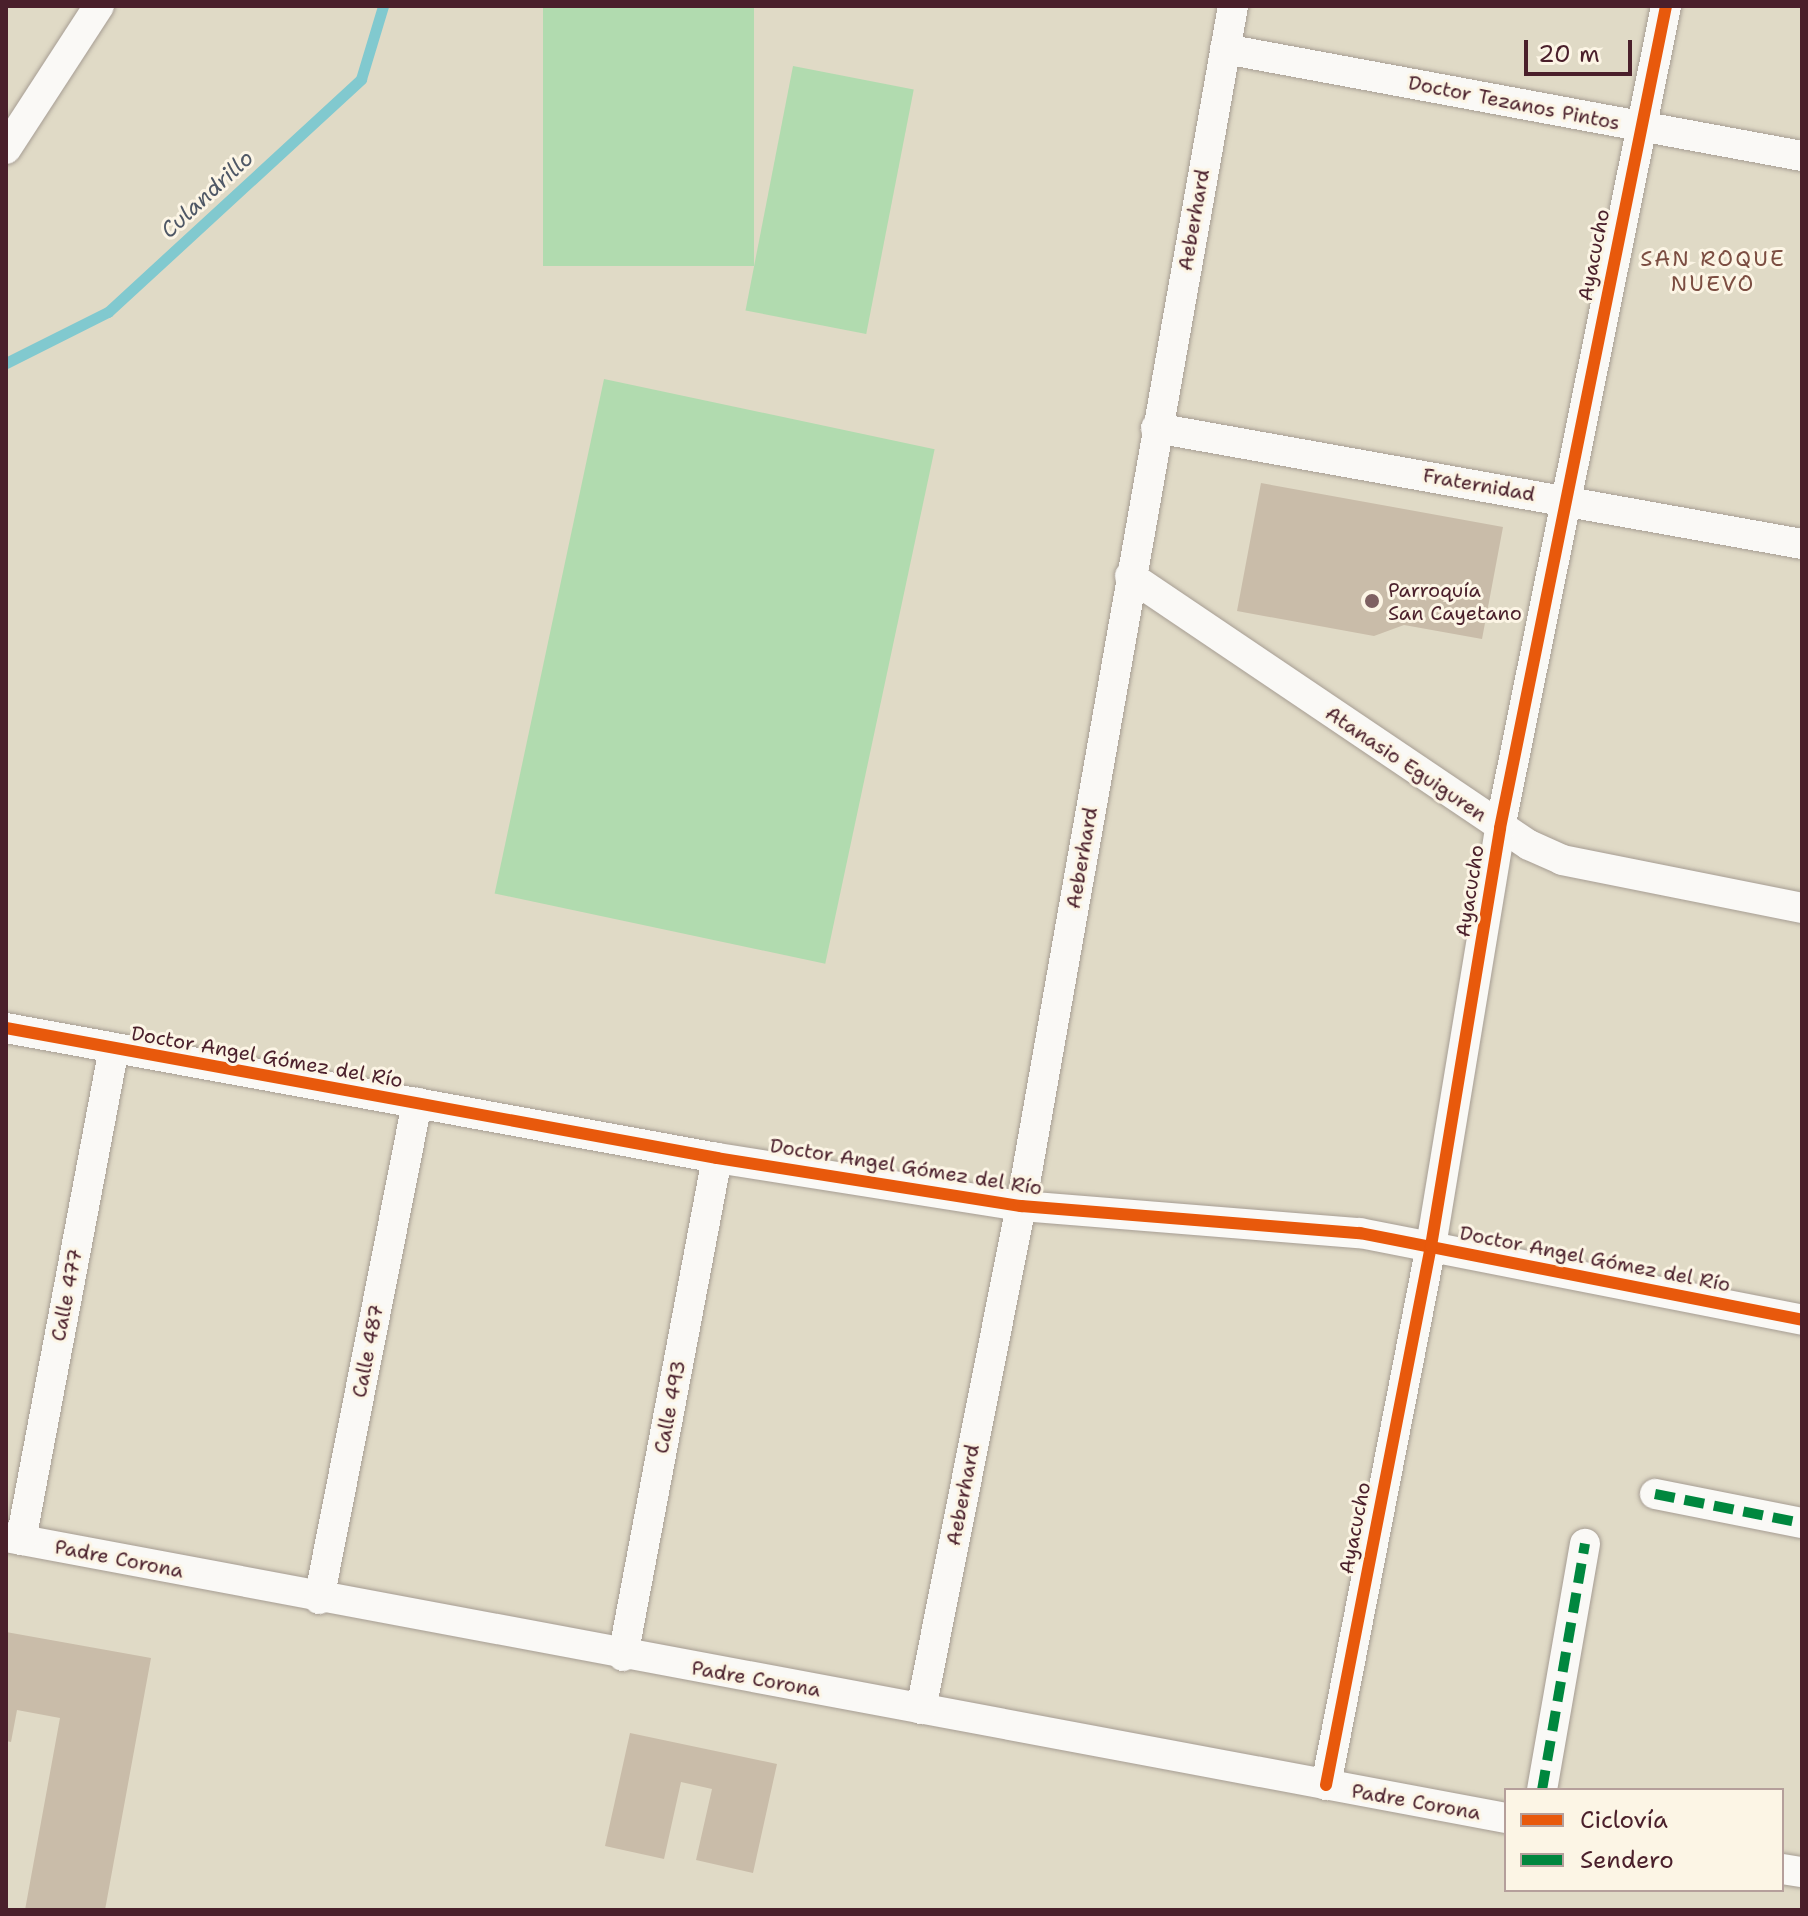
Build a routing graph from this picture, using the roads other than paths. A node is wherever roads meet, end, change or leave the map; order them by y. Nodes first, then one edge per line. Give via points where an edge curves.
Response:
1 (99, 6) edge
2 (1666, 6) edge
3 (1230, 7) edge
4 (1225, 49) junction
5 (1640, 126) junction
6 (6, 149) edge
7 (1802, 156) edge
8 (1156, 428) junction
9 (1567, 500) junction
10 (1802, 544) edge
11 (1130, 576) junction
12 (1500, 828) junction
13 (1802, 908) edge
14 (6, 1028) edge
15 (113, 1051) junction
16 (417, 1103) junction
17 (717, 1158) junction
18 (1021, 1206) junction
19 (1431, 1246) junction
20 (1802, 1320) edge
21 (1655, 1494) dead end
22 (1802, 1523) edge
23 (14, 1539) edge
24 (1585, 1544) dead end
25 (319, 1599) junction
26 (623, 1656) junction
27 (921, 1709) junction
28 (1326, 1785) junction
29 (1542, 1788) edge
30 (1504, 1818) edge

1 - 6 street
2 - 5 street, Ayacucho
3 - 4 street, Aeberhard
4 - 5 street, Doctor Tezanos Pintos
4 - 8 street, Aeberhard
5 - 7 street, Doctor Tezanos Pintos
5 - 9 street, Ayacucho
8 - 9 street, Fraternidad
8 - 11 street, Aeberhard
9 - 10 street, Fraternidad
9 - 12 street, Ayacucho
11 - 12 street, Atanasio Eguiguren
11 - 18 street, Aeberhard
12 - 13 street, Atanasio Eguiguren via 1562,860
12 - 19 street, Ayacucho
14 - 15 street, Doctor Angel Gómez del Río
15 - 16 street, Doctor Angel Gómez del Río
15 - 23 street, Calle 477
16 - 17 street, Doctor Angel Gómez del Río
16 - 25 street, Calle 487
17 - 18 street, Doctor Angel Gómez del Río
17 - 26 street, Calle 493
18 - 19 street, Doctor Angel Gómez del Río via 1360,1233
18 - 27 street, Aeberhard
19 - 20 street, Doctor Angel Gómez del Río
19 - 28 street, Ayacucho
21 - 22 street
23 - 25 street, Padre Corona
24 - 29 street
25 - 26 street, Padre Corona
26 - 27 street, Padre Corona
27 - 28 street, Padre Corona
28 - 30 street, Padre Corona

